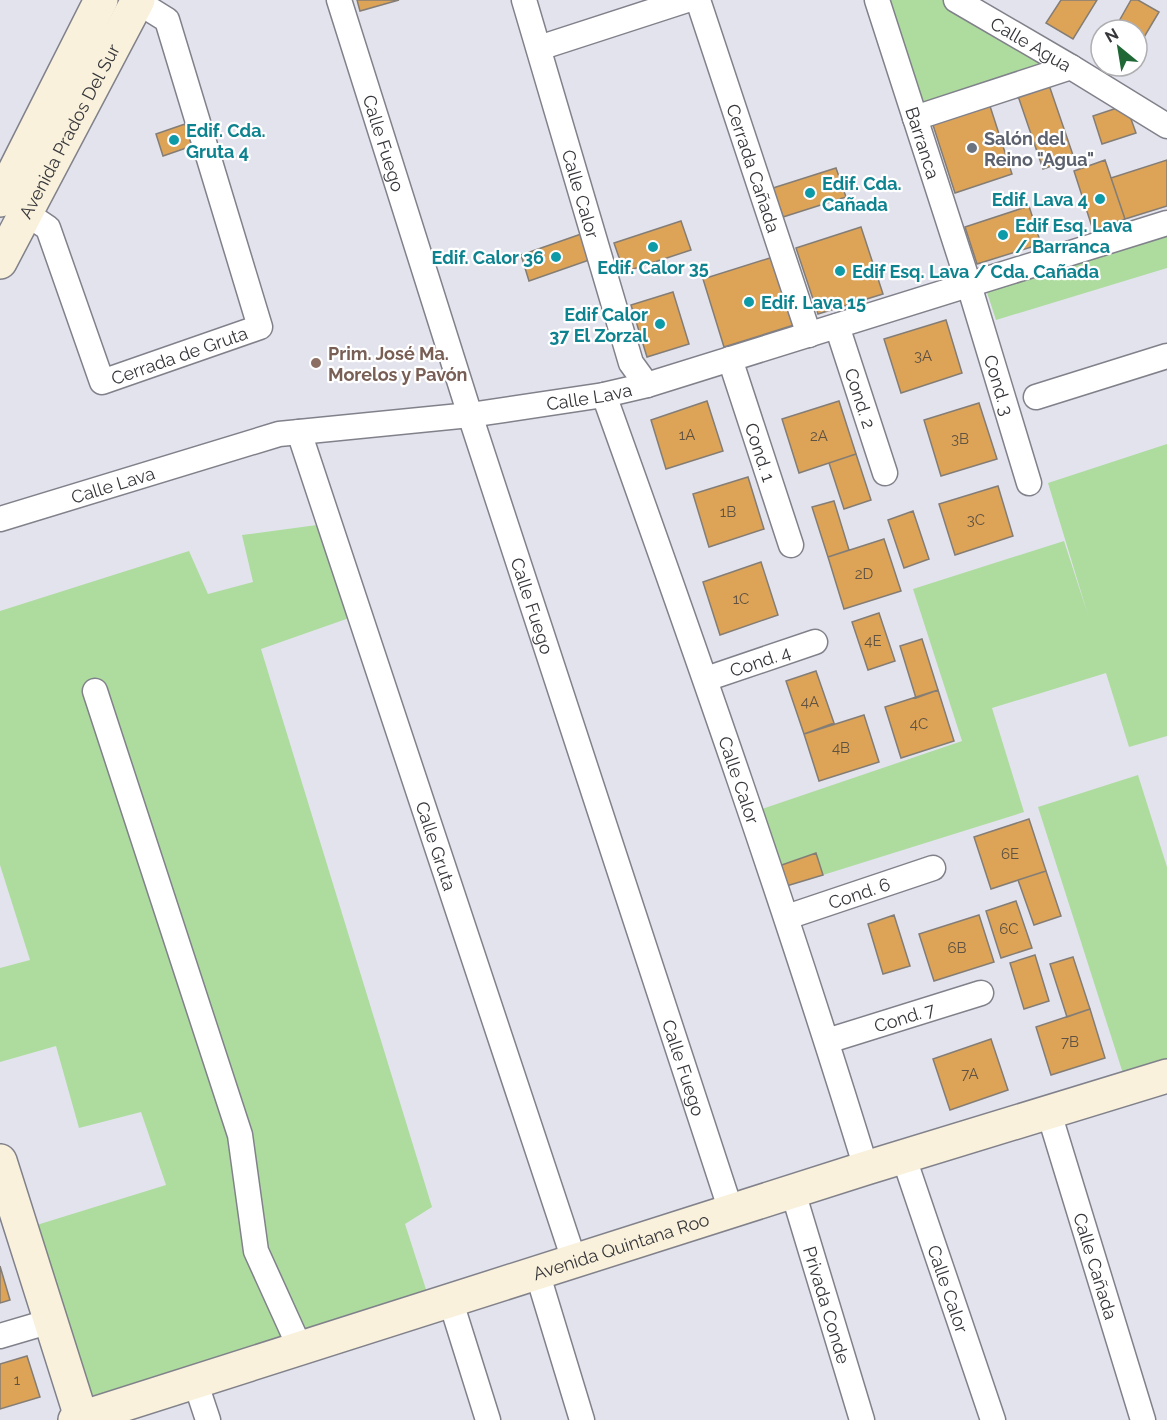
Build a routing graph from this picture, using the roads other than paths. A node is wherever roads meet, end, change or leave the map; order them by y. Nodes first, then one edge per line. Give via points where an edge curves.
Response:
1 (137, 0) edge
2 (339, 0) edge
3 (524, 0) edge
4 (687, 0) edge
5 (698, 0) edge
6 (877, 0) edge
7 (956, 0) edge
8 (92, 3) edge
9 (539, 48) junction
10 (1071, 67) junction
11 (915, 118) junction
12 (1167, 126) edge
13 (9, 204) edge
14 (1167, 223) edge
15 (0, 262) edge
16 (969, 285) junction
17 (837, 326) junction
18 (809, 335) junction
19 (1167, 356) edge
20 (730, 359) junction
21 (647, 385) junction
22 (604, 395) junction
23 (1036, 397) dead end
24 (470, 415) junction
25 (299, 432) junction
26 (885, 473) dead end
27 (1029, 483) dead end
28 (0, 519) edge
29 (791, 545) dead end
30 (815, 642) dead end
31 (706, 679) junction
32 (95, 691) dead end
33 (933, 868) dead end
34 (787, 917) junction
35 (981, 993) dead end
36 (827, 1041) junction
37 (1167, 1076) edge
38 (1049, 1113) junction
39 (904, 1158) junction
40 (0, 1161) edge
41 (866, 1168) junction
42 (794, 1192) junction
43 (731, 1211) junction
44 (9, 1223) edge
45 (574, 1260) junction
46 (537, 1272) junction
47 (450, 1299) junction
48 (51, 1321) junction
49 (0, 1336) edge
50 (300, 1348) junction
51 (195, 1381) junction
52 (79, 1419) edge
53 (208, 1420) edge
54 (488, 1420) edge
55 (582, 1420) edge
56 (862, 1420) edge
57 (993, 1420) edge
58 (1143, 1420) edge

1 - 13 main road, Avenida Prados Del Sur
1 - 13 street, Cerrada de Gruta via 167,20 260,327 102,382 48,228
2 - 24 street, Calle Fuego
3 - 9 street, Calle Calor
4 - 9 street
5 - 18 street, Cerrada Cañada
6 - 11 street, Barranca
7 - 10 street, Calle Agua
8 - 13 main road, Avenida Prados Del Sur
9 - 21 street, Calle Calor via 631,363
10 - 11 street
10 - 12 street, Calle Agua
11 - 16 street, Barranca
13 - 15 main road, Avenida Prados Del Sur
14 - 16 street, Calle Lava
16 - 17 street, Calle Lava
16 - 27 street, Cond. 3
17 - 18 street, Calle Lava
17 - 26 street, Cond. 2
18 - 20 street, Calle Lava
19 - 23 street
20 - 21 street, Calle Lava
20 - 29 street, Cond. 1
21 - 22 street, Calle Lava
22 - 24 street, Calle Lava
22 - 31 street, Calle Calor
24 - 25 street, Calle Lava
24 - 43 street, Calle Fuego
25 - 28 street, Calle Lava via 279,434
25 - 45 street, Calle Gruta
30 - 31 street, Cond. 4
31 - 34 street, Calle Calor
32 - 50 street via 240,1136 256,1251
33 - 34 street, Cond. 6
34 - 36 street, Calle Calor
35 - 36 street, Cond. 7
36 - 41 street, Calle Calor
37 - 38 main road, Avenida Quintana Roo
38 - 39 main road, Avenida Quintana Roo
38 - 58 street, Calle Cañada
39 - 41 main road, Avenida Quintana Roo
39 - 57 street, Calle Calor
40 - 44 main road
41 - 42 main road, Avenida Quintana Roo
42 - 43 main road, Avenida Quintana Roo
42 - 56 street, Privada Conde
43 - 45 main road, Avenida Quintana Roo
44 - 48 main road
45 - 46 main road, Avenida Quintana Roo
46 - 47 main road, Avenida Quintana Roo
46 - 55 street
47 - 50 main road, Avenida Quintana Roo
47 - 54 street
48 - 49 street
48 - 52 main road
50 - 51 main road, Avenida Quintana Roo
51 - 52 main road, Avenida Quintana Roo
51 - 53 street

